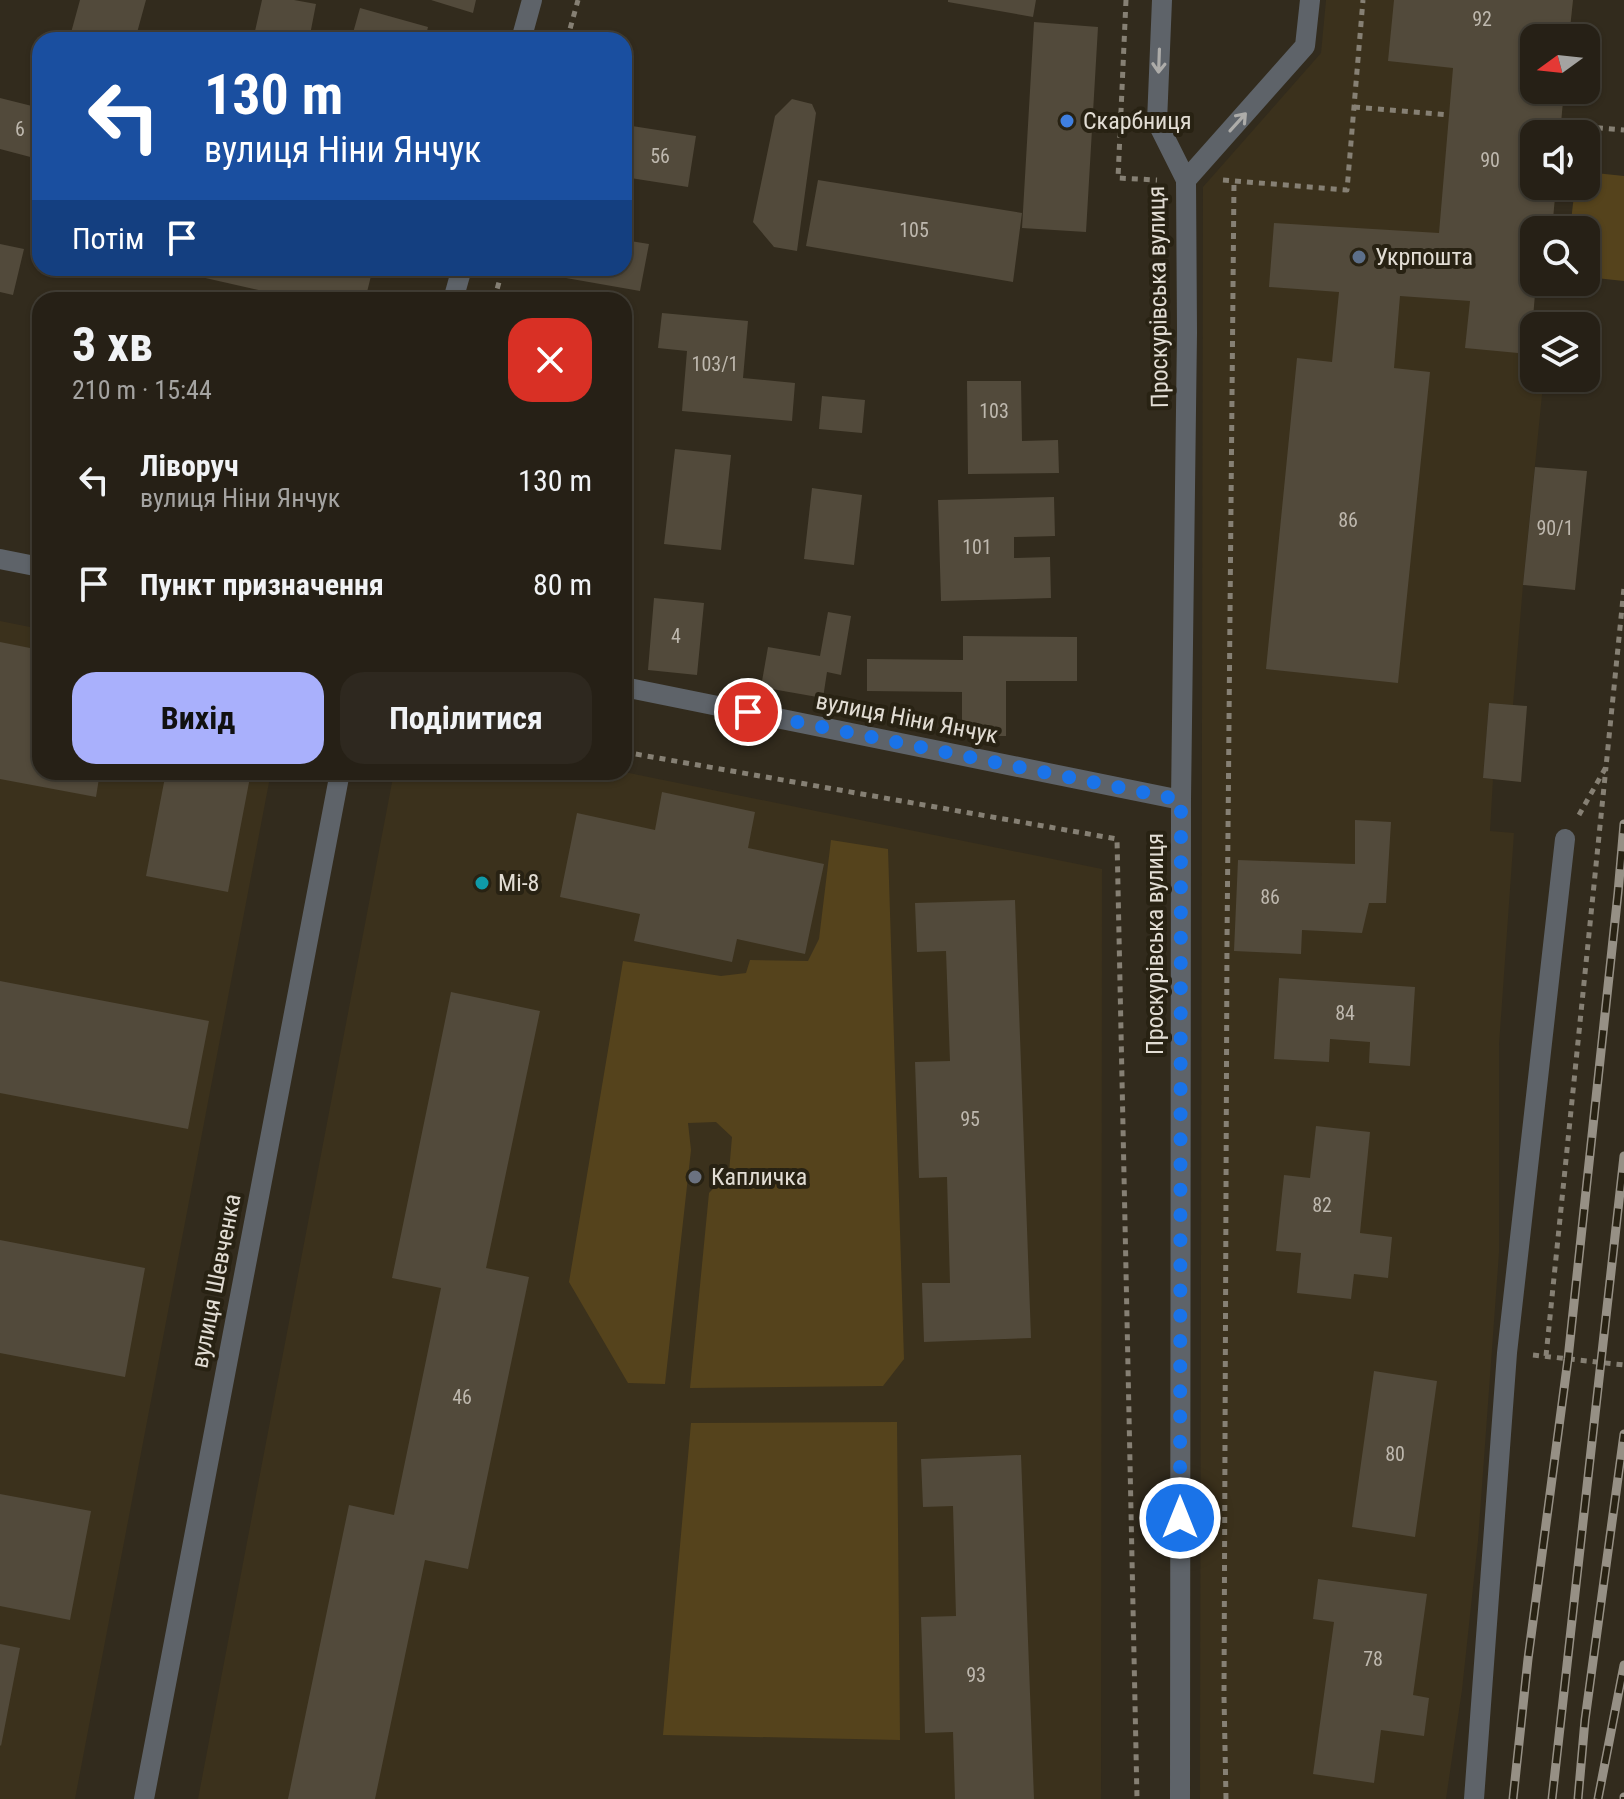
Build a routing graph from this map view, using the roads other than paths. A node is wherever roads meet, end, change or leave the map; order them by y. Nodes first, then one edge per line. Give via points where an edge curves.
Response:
1 (532, 0) edge
2 (1162, 0) edge
3 (1310, 0) edge
4 (523, 32) edge
5 (1186, 180) junction
6 (0, 559) edge
7 (32, 565) edge
8 (632, 689) edge
9 (338, 780) edge
10 (1181, 800) junction
11 (1565, 839) road end
12 (144, 1799) edge
13 (1180, 1799) edge
14 (1474, 1799) edge

1 - 4 street
2 -> 5 street, Проскурівська вулиця via 1157,122
5 -> 3 street via 1305,46
5 - 10 street, Проскурівська вулиця
6 - 7 street
8 - 10 street, вулиця Ніни Янчук
9 - 12 street, вулиця Шевченка
10 - 13 street, Проскурівська вулиця
11 - 14 street via 1507,1353

